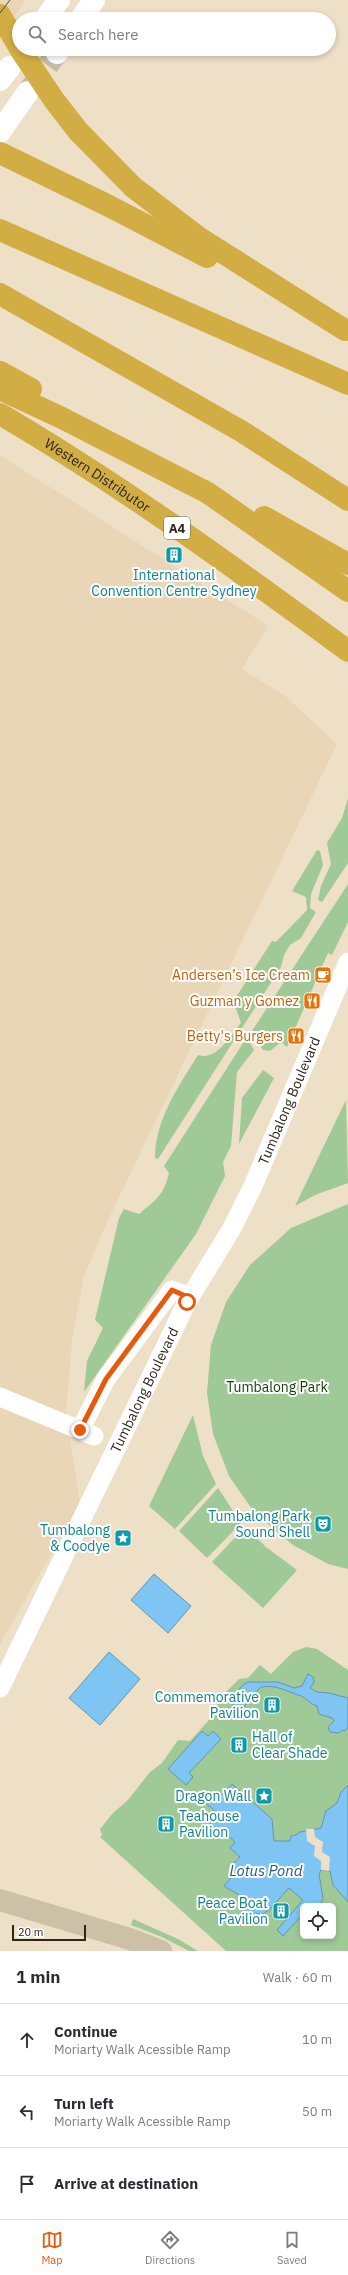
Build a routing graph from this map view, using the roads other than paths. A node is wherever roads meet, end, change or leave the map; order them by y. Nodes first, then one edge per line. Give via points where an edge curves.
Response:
1 (59, 0) edge
2 (94, 0) edge
3 (50, 12) edge
4 (86, 12) edge
5 (0, 15) edge
6 (12, 61) edge
7 (28, 92) tunnel mouth
8 (0, 132) edge
9 (0, 153) edge
10 (0, 230) edge
11 (0, 294) edge
12 (347, 331) edge
13 (0, 372) edge
14 (348, 384) edge
15 (0, 389) edge
16 (0, 414) edge
17 (348, 500) edge
18 (348, 564) edge
19 (348, 591) edge
20 (348, 651) edge
21 (348, 962) edge
22 (190, 1298) junction
23 (0, 1397) edge
24 (0, 1688) edge
25 (0, 1900) edge
26 (161, 1951) edge

1 - 3 street
2 - 4 street
5 - 6 highway
6 - 12 highway via 54,100 78,131 133,187 198,236
7 - 8 street
9 - 12 highway via 109,206
10 - 14 highway
11 - 17 highway via 241,431
13 - 18 highway via 184,470
15 - 19 highway via 208,493
16 - 20 highway, Western Distributor / A4 via 196,541
21 - 22 street, Tumbalong Boulevard via 252,1186 232,1228
22 - 23 street via 172,1290 106,1379 87,1434
22 - 24 street, Tumbalong Boulevard
25 - 26 main road via 130,1939

